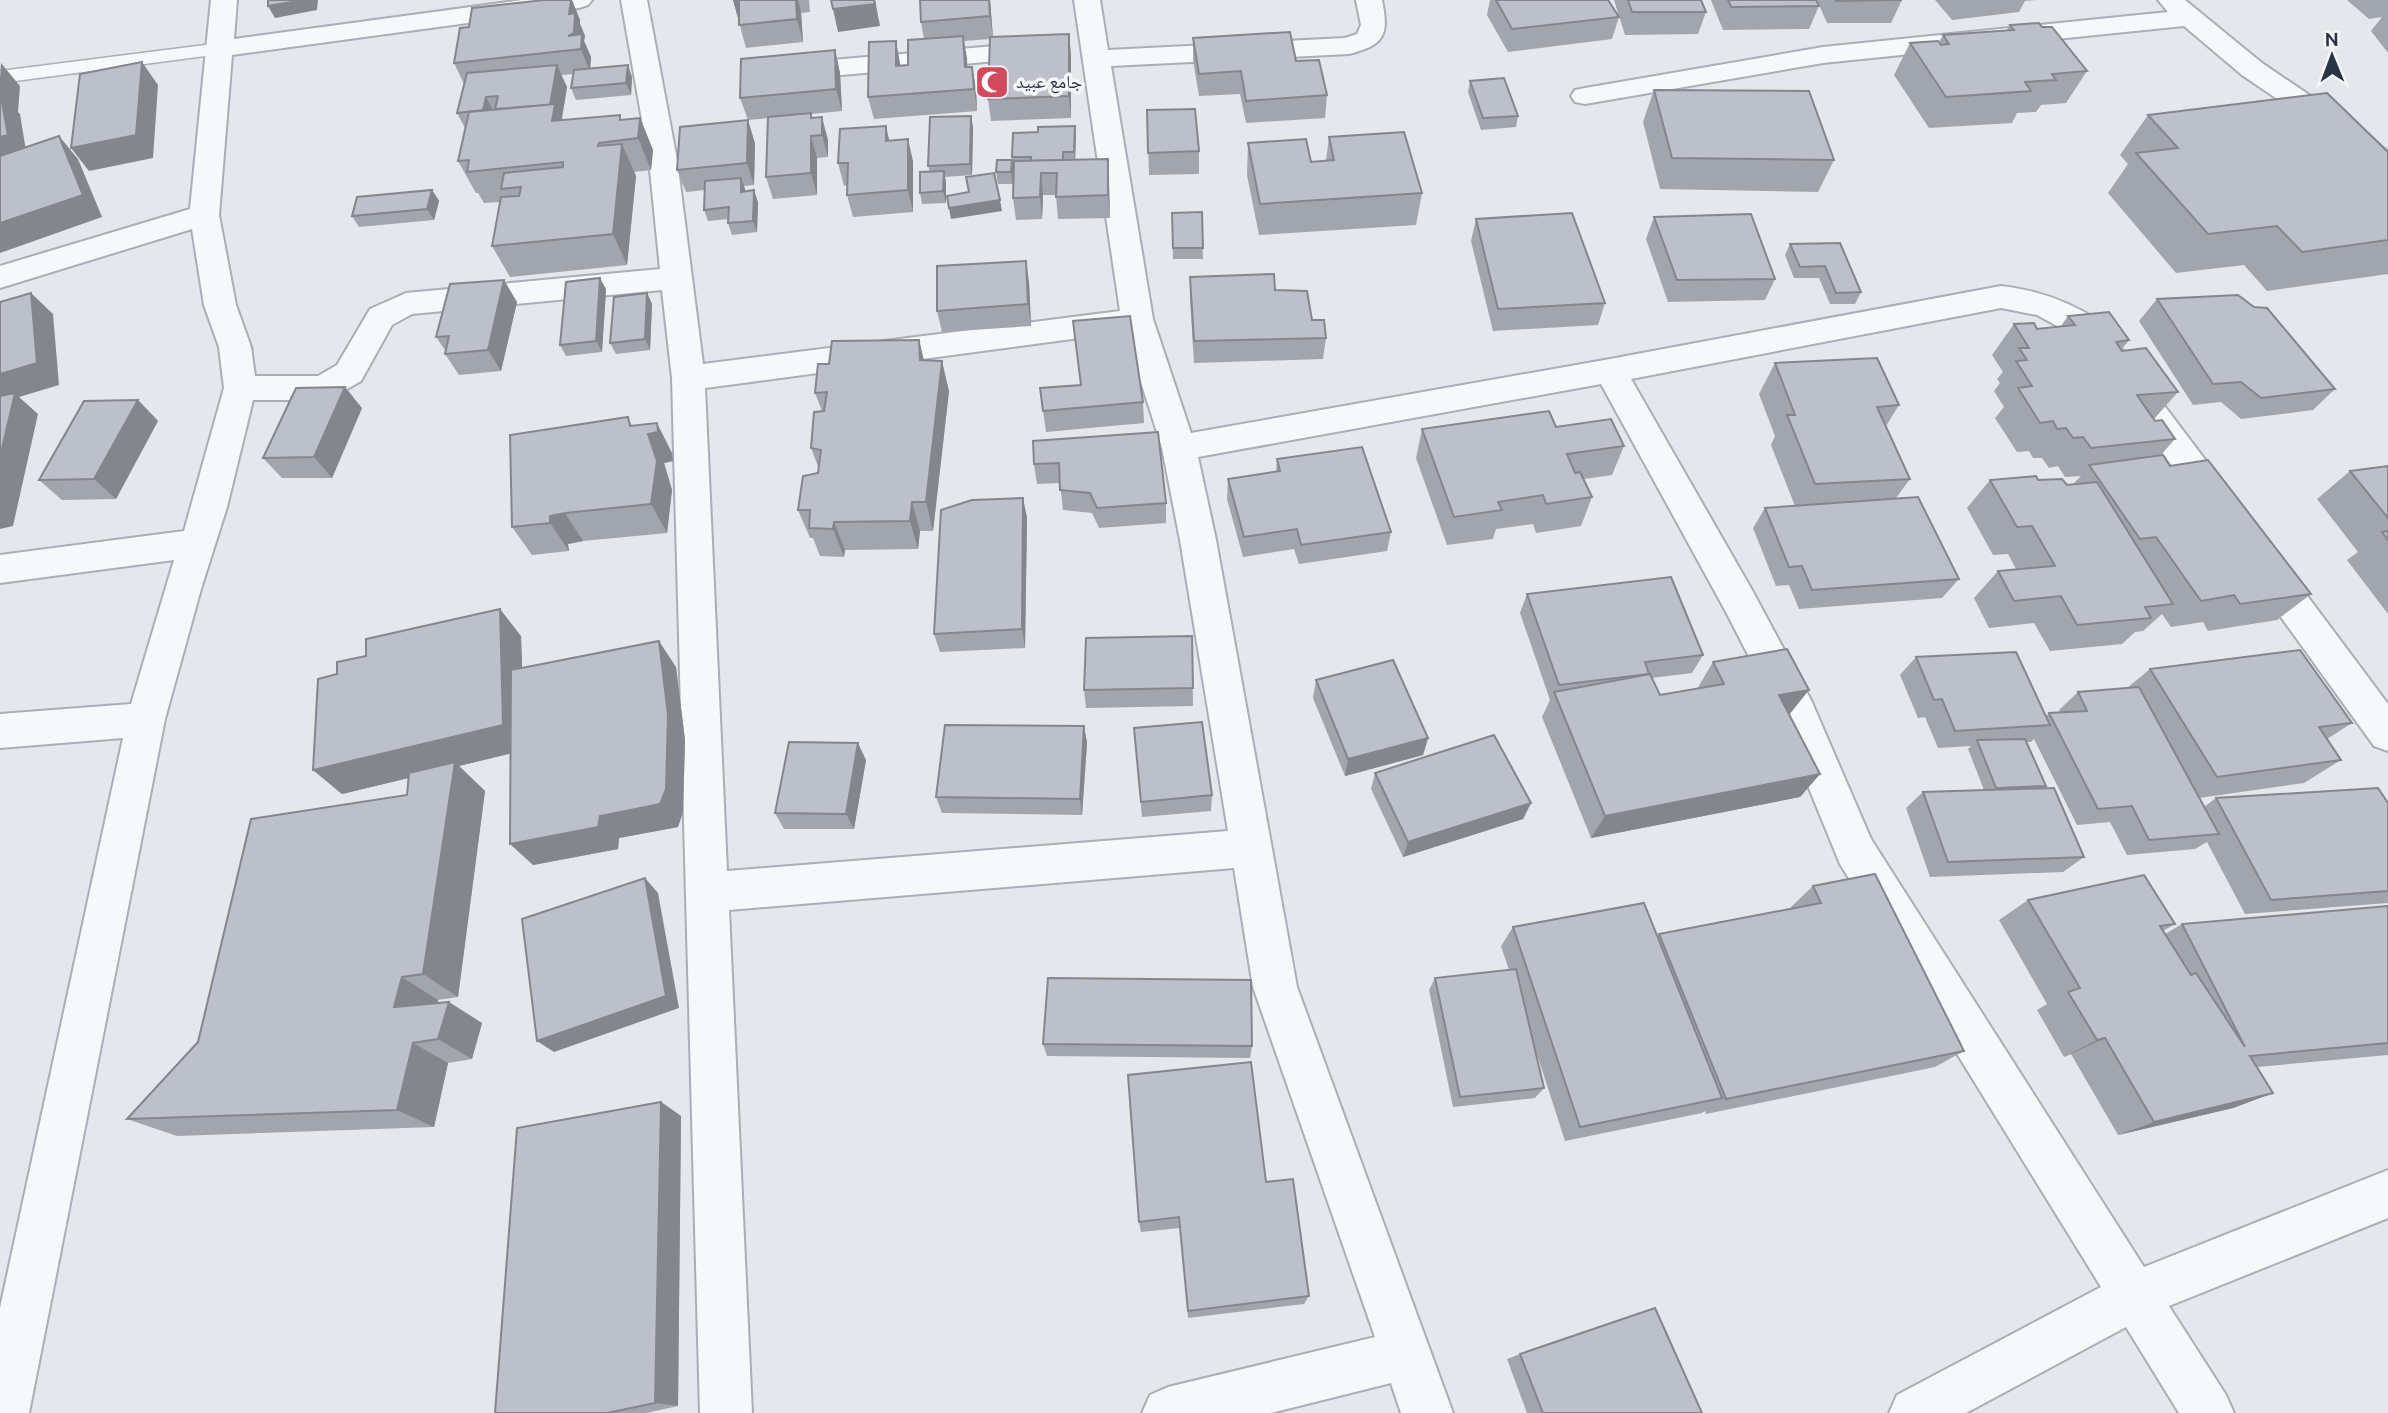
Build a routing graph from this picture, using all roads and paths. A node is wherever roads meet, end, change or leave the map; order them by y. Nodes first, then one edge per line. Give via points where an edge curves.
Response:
1 (224, 0) edge
2 (579, 0) edge
3 (634, 0) edge
4 (1087, 0) edge
5 (1369, 0) edge
6 (2178, 9) edge
7 (221, 49) junction
8 (1095, 52) junction
9 (820, 69) edge
10 (0, 77) edge
11 (1585, 96) dead end
12 (2388, 166) edge
13 (204, 215) junction
14 (0, 277) edge
15 (676, 278) junction
16 (1137, 319) junction
17 (1610, 371) junction
18 (688, 378) junction
19 (240, 388) junction
20 (1179, 448) junction
21 (199, 543) junction
22 (0, 569) edge
23 (146, 719) junction
24 (0, 731) edge
25 (2388, 734) edge
26 (1251, 848) junction
27 (706, 892) junction
28 (2388, 1194) edge
29 (2135, 1294) junction
30 (1407, 1354) junction
31 (3, 1413) edge
32 (726, 1413) edge
33 (1168, 1413) edge
34 (1427, 1413) edge
35 (1915, 1413) edge
36 (2208, 1413) edge

1 - 7 street
2 - 7 street
3 - 15 street via 663,160
4 - 8 street
5 - 8 street via 1374,25 1368,39 1349,47
6 - 11 street via 1823,55
6 - 12 street via 2252,69
7 - 10 lane
7 - 13 street
8 - 9 street
8 - 16 street
13 - 14 street
13 - 19 street
15 - 18 street
15 - 19 street via 407,304 382,317 349,373 323,388
16 - 18 street
16 - 20 street
17 - 20 street
17 - 25 street via 2001,297 2025,299 2071,316 2090,330
17 - 29 street via 1797,712 1855,851
18 - 27 street
19 - 21 street
20 - 26 street
21 - 22 street
21 - 23 street
23 - 24 street
23 - 31 street
26 - 27 street
26 - 30 street via 1275,987
27 - 32 street
28 - 29 street
29 - 35 street
29 - 36 street
30 - 33 street
30 - 34 street

